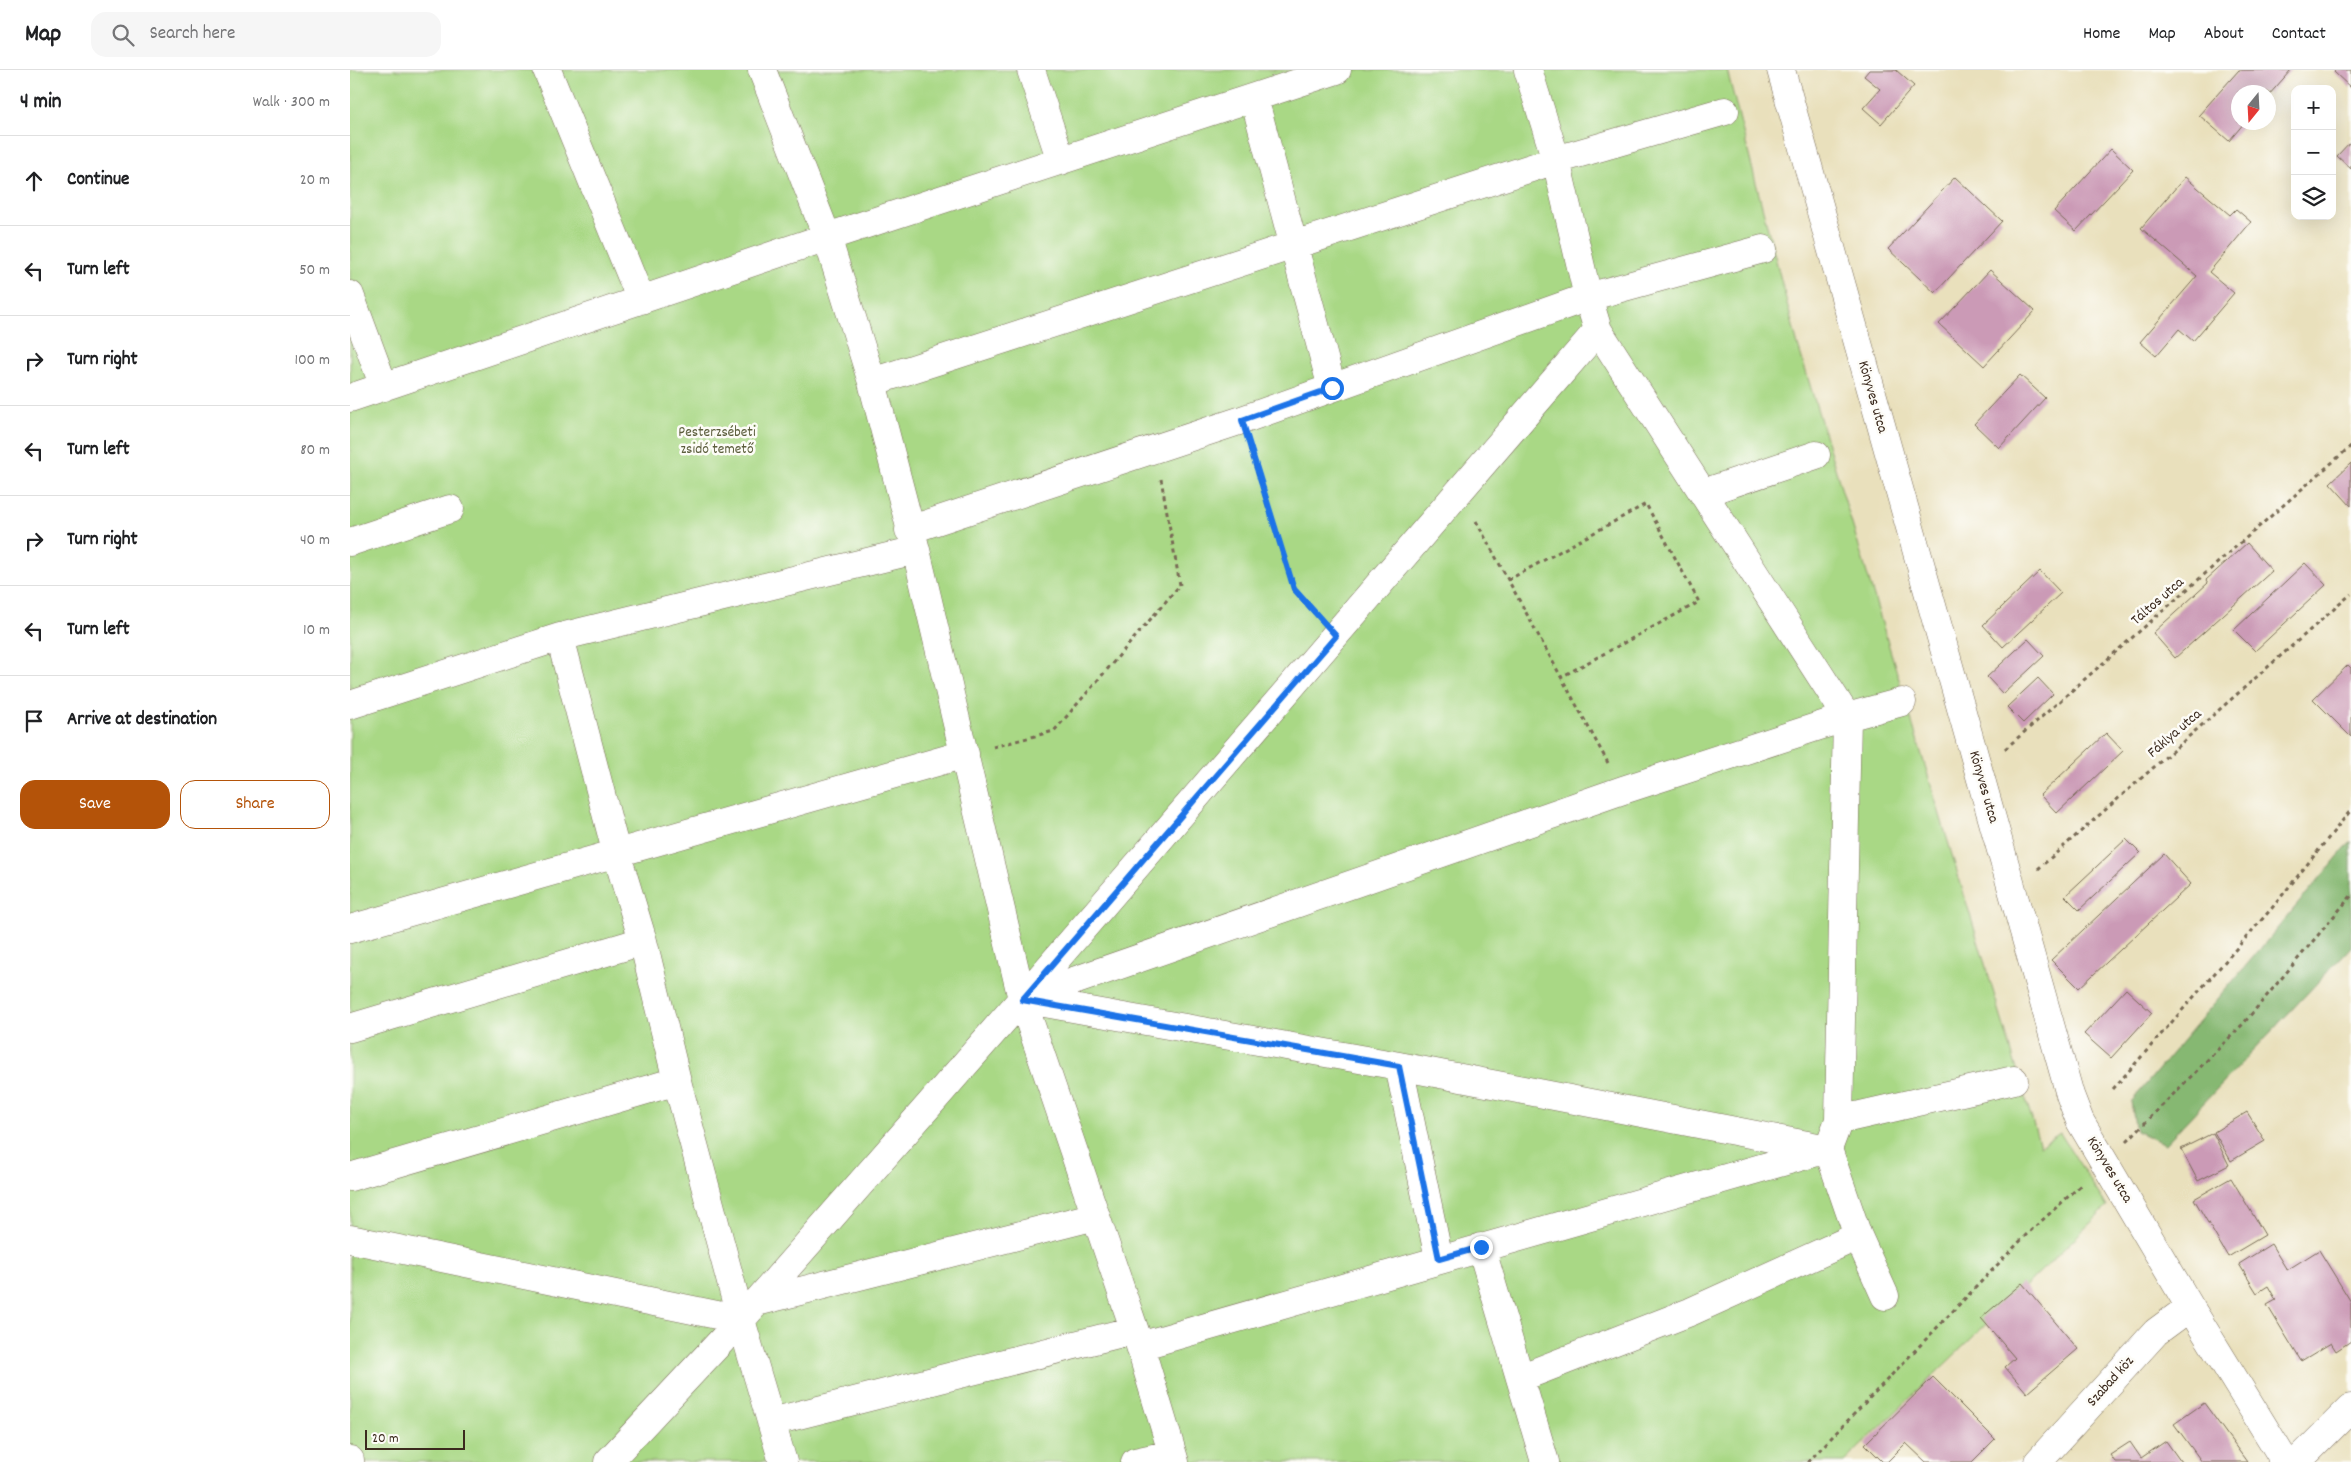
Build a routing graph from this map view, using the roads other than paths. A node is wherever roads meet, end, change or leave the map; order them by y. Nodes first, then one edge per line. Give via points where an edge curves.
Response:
1 (547, 70) edge
2 (762, 70) edge
3 (1031, 70) edge
4 (1337, 70) edge
5 (1528, 70) edge
6 (1781, 70) edge
7 (1308, 75) edge
8 (1254, 98) junction
9 (1725, 111) dead end
10 (1556, 160) junction
11 (1062, 161) junction
12 (827, 237) junction
13 (1294, 244) junction
14 (1763, 249) dead end
15 (350, 296) edge
16 (1588, 297) junction
17 (641, 300) junction
18 (1598, 330) junction
19 (872, 382) junction
20 (384, 386) junction
21 (1332, 388) junction
22 (350, 398) edge
23 (1816, 455) dead end
24 (1703, 492) junction
25 (450, 509) dead end
26 (913, 540) junction
27 (350, 542) edge
28 (560, 637) junction
29 (1902, 702) dead end
30 (350, 705) edge
31 (1847, 716) junction
32 (965, 754) junction
33 (617, 855) junction
34 (350, 930) edge
35 (643, 941) junction
36 (1022, 1000) junction
37 (350, 1028) edge
38 (1399, 1066) junction
39 (677, 1080) junction
40 (2014, 1080) dead end
41 (1840, 1120) junction
42 (1828, 1149) junction
43 (350, 1177) edge
44 (1096, 1216) junction
45 (1858, 1236) junction
46 (350, 1240) edge
47 (1481, 1247) junction
48 (1439, 1259) junction
49 (1885, 1296) dead end
50 (2190, 1307) junction
51 (749, 1311) junction
52 (1137, 1338) junction
53 (1520, 1378) junction
54 (2351, 1408) edge
55 (771, 1422) junction
56 (1174, 1458) edge
57 (608, 1462) edge
58 (783, 1462) edge
59 (1135, 1462) edge
60 (1545, 1462) edge
61 (2038, 1462) edge
62 (2282, 1462) edge
63 (2297, 1462) edge

1 - 17 street
2 - 12 street
3 - 11 street
4 - 7 street
5 - 10 street
6 - 50 street, Könyves utca via 2070,1095 2080,1121
7 - 8 street
8 - 11 street
8 - 13 street
9 - 10 street
10 - 13 street
10 - 16 street
11 - 12 street
12 - 17 street
12 - 19 street
13 - 19 street
13 - 21 street
14 - 16 street
15 - 20 street
16 - 18 street
16 - 21 street
17 - 20 street
18 - 24 street
18 - 36 street
19 - 26 street
20 - 22 street
21 - 26 street via 1156,448
23 - 24 street
24 - 31 street
25 - 27 street
26 - 28 street
26 - 32 street
28 - 30 street
28 - 33 street
29 - 31 street
31 - 36 street via 1622,790
31 - 41 street
32 - 33 street
32 - 36 street
33 - 34 street
33 - 35 street
35 - 37 street
35 - 39 street
36 - 38 street
36 - 44 street
36 - 51 street
38 - 42 street
38 - 48 street
39 - 43 street
39 - 51 street
40 - 41 street
41 - 42 street
42 - 45 street
42 - 47 street
44 - 51 street
44 - 52 street
45 - 49 street
45 - 53 street via 1690,1312
46 - 51 street
47 - 48 street
47 - 53 street
48 - 52 street
50 - 61 street, Szabad köz via 2156,1332
50 - 62 street, Könyves utca via 2281,1455
51 - 55 street
51 - 57 street
52 - 55 street
52 - 56 street
53 - 60 street
54 - 63 street
55 - 58 street
56 - 59 street

